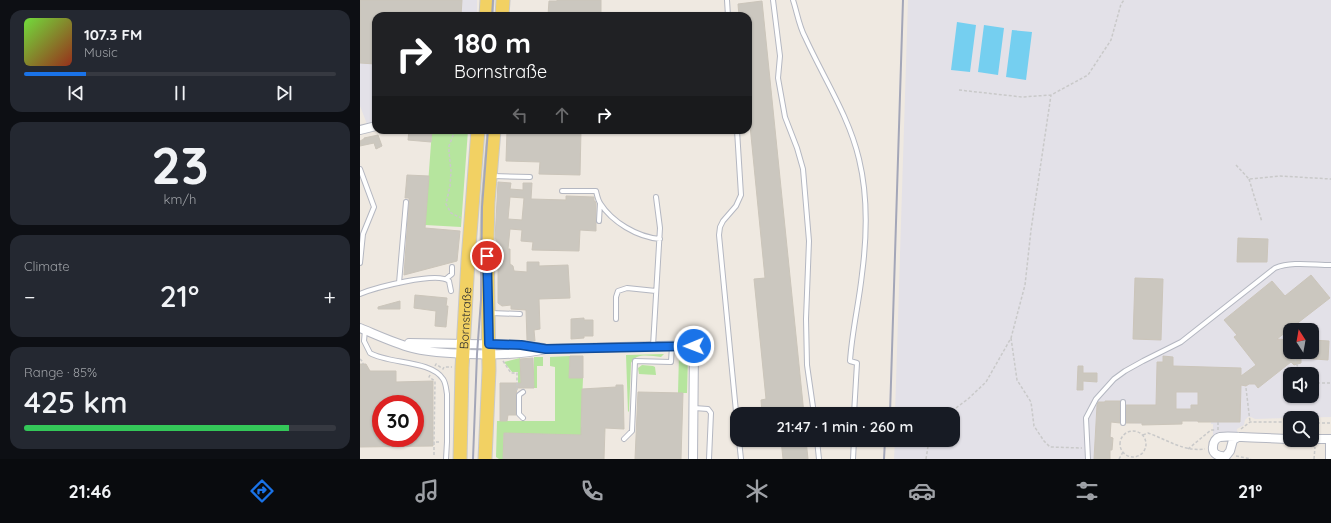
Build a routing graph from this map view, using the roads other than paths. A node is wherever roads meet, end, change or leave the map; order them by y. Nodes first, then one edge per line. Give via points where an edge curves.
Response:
1 (487, 0) edge
2 (503, 0) edge
3 (727, 0) edge
4 (773, 0) edge
5 (792, 0) edge
6 (486, 12) edge
7 (502, 12) edge
8 (728, 12) edge
9 (372, 127) edge
10 (360, 130) edge
11 (478, 134) edge
12 (494, 134) edge
13 (737, 134) edge
14 (360, 169) edge
15 (490, 176) junction
16 (530, 177) dead end
17 (562, 191) dead end
18 (656, 197) dead end
19 (406, 202) dead end
20 (600, 202) junction
21 (599, 221) dead end
22 (660, 240) junction
23 (360, 263) edge
24 (1331, 265) edge
25 (452, 267) dead end
26 (446, 279) junction
27 (399, 283) junction
28 (451, 292) dead end
29 (656, 292) junction
30 (360, 293) edge
31 (488, 312) junction
32 (517, 313) dead end
33 (616, 320) dead end
34 (363, 329) edge
35 (653, 346) junction
36 (672, 346) junction
37 (464, 349) junction
38 (489, 349) junction
39 (523, 392) dead end
40 (1124, 402) dead end
41 (736, 407) edge
42 (813, 407) edge
43 (855, 407) edge
44 (694, 408) junction
45 (523, 418) dead end
46 (1123, 423) dead end
47 (1238, 434) junction
48 (1283, 437) edge
49 (1319, 438) edge
50 (1331, 438) edge
51 (624, 439) dead end
52 (739, 447) edge
53 (818, 447) edge
54 (854, 447) edge
55 (446, 459) edge
56 (460, 459) edge
57 (485, 459) edge
58 (693, 459) edge
59 (709, 459) edge
60 (740, 459) edge
61 (819, 459) edge
62 (853, 459) edge
63 (1088, 459) edge
64 (1330, 459) edge

1 - 6 main road
2 - 7 main road
3 - 8 lane
4 - 42 lane via 780,56 778,78 785,117 798,148 803,169 809,241 807,365
5 - 43 lane via 804,36 849,128 863,177 866,207 864,257 850,360 858,363
9 - 10 street
11 - 37 main road, Bornstraße
12 - 15 main road, Bornstraße
13 - 41 lane via 741,195 736,206 723,220 719,235
14 - 23 lane via 374,207 363,234
15 - 16 lane
15 - 31 main road, Bornstraße via 487,242
17 - 20 lane via 596,191
18 - 22 lane
19 - 27 lane
20 - 21 lane
20 - 22 lane via 612,217 626,228
22 - 29 lane
24 - 63 lane via 1289,264 1276,268 1181,342 1125,370 1096,399 1086,418
25 - 26 lane via 452,274
26 - 27 lane via 420,279
26 - 28 lane via 449,281
27 - 30 lane
29 - 33 lane via 627,288 618,291
29 - 35 lane
31 - 32 lane
31 - 38 main road, Bornstraße
34 - 37 street via 392,342 436,353
34 - 55 lane via 364,341 370,353 433,370 443,378 447,394
35 - 36 street
35 - 38 street via 546,349 521,345
36 - 44 street via 694,346
36 - 51 lane via 671,362 635,361 632,432
37 - 38 street
37 - 56 main road, Bornstraße
38 - 57 main road, Bornstraße
39 - 45 lane via 519,395 519,414
40 - 46 lane
44 - 58 street
44 - 59 lane via 708,409 711,413
47 - 47 street via 1226,456 1215,454 1214,442 1220,437
47 - 48 street
49 - 50 street
50 - 64 street
52 - 60 lane
53 - 61 lane
54 - 62 lane

